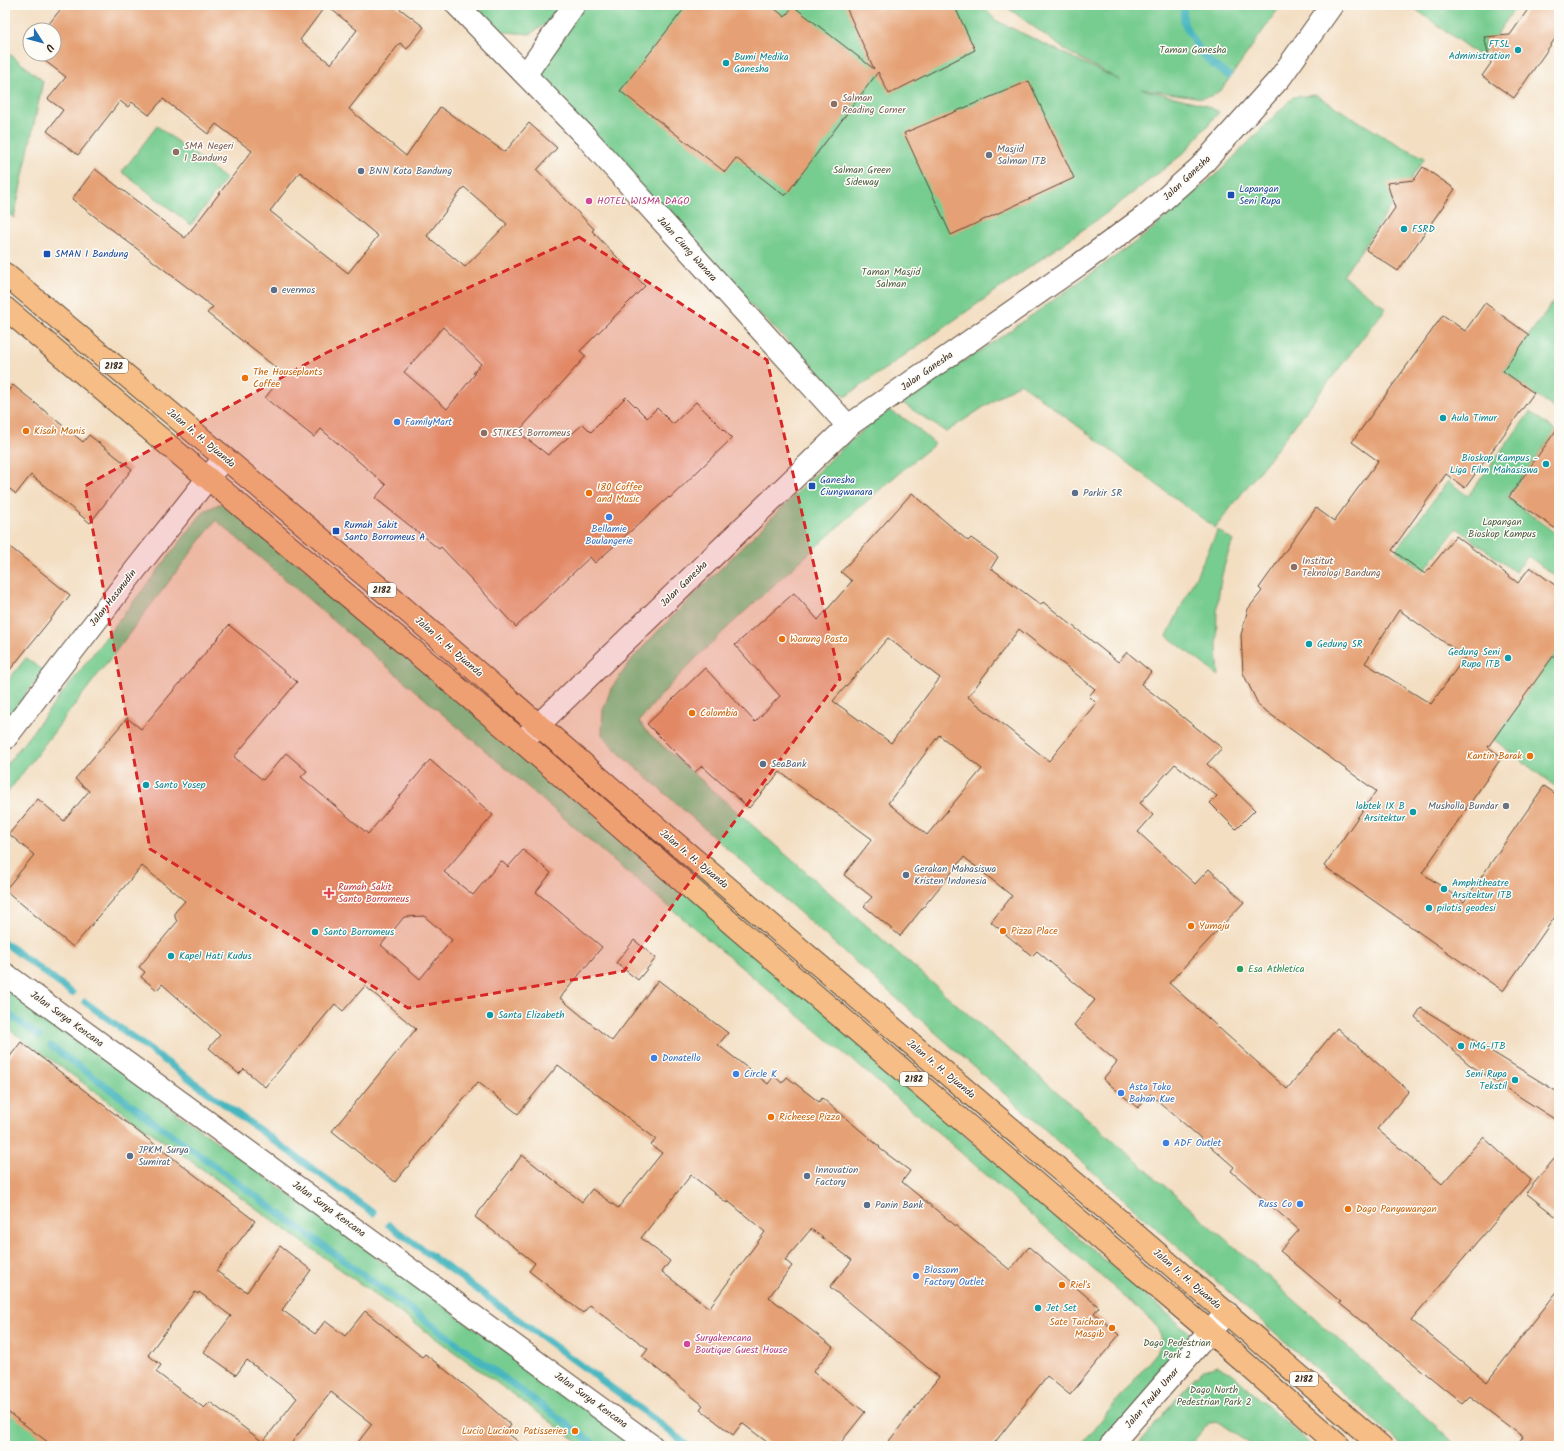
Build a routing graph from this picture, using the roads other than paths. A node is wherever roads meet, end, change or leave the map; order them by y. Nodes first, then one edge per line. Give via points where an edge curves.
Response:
1 (457, 5) edge
2 (574, 5) edge
3 (1332, 5) edge
4 (526, 74) junction
5 (5, 274) edge
6 (5, 308) edge
7 (848, 426) junction
8 (224, 458) junction
9 (208, 478) junction
10 (538, 724) junction
11 (5, 739) edge
12 (521, 742) junction
13 (5, 974) edge
14 (1227, 1312) junction
15 (1210, 1332) junction
16 (652, 1446) edge
17 (1110, 1446) edge
18 (1339, 1446) edge
19 (1381, 1446) edge

1 - 4 street, Jalan Ciung Wanara
2 - 4 street
3 - 7 street, Jalan Ganesha via 1280,78 1199,168 1157,205 1080,264
4 - 7 street, Jalan Ciung Wanara
5 - 8 main road, Jalan Ir. H. Djuanda / 2182
6 - 9 main road, 2182
7 - 10 street, Jalan Ganesha
8 - 9 street, Jalan Hasanudin
8 - 10 main road, Jalan Ir. H. Djuanda / 2182
9 - 11 street, Jalan Hasanudin
9 - 12 main road, 2182
10 - 12 street, Jalan Ganesha
10 - 14 main road, Jalan Ir. H. Djuanda / 2182 via 872,1012
12 - 15 main road, 2182
13 - 16 street, Jalan Surya Kencana
14 - 15 street, Jalan Teuku Umar
14 - 19 main road, Jalan Ir. H. Djuanda / 2182
15 - 17 street, Jalan Teuku Umar
15 - 18 main road, 2182

